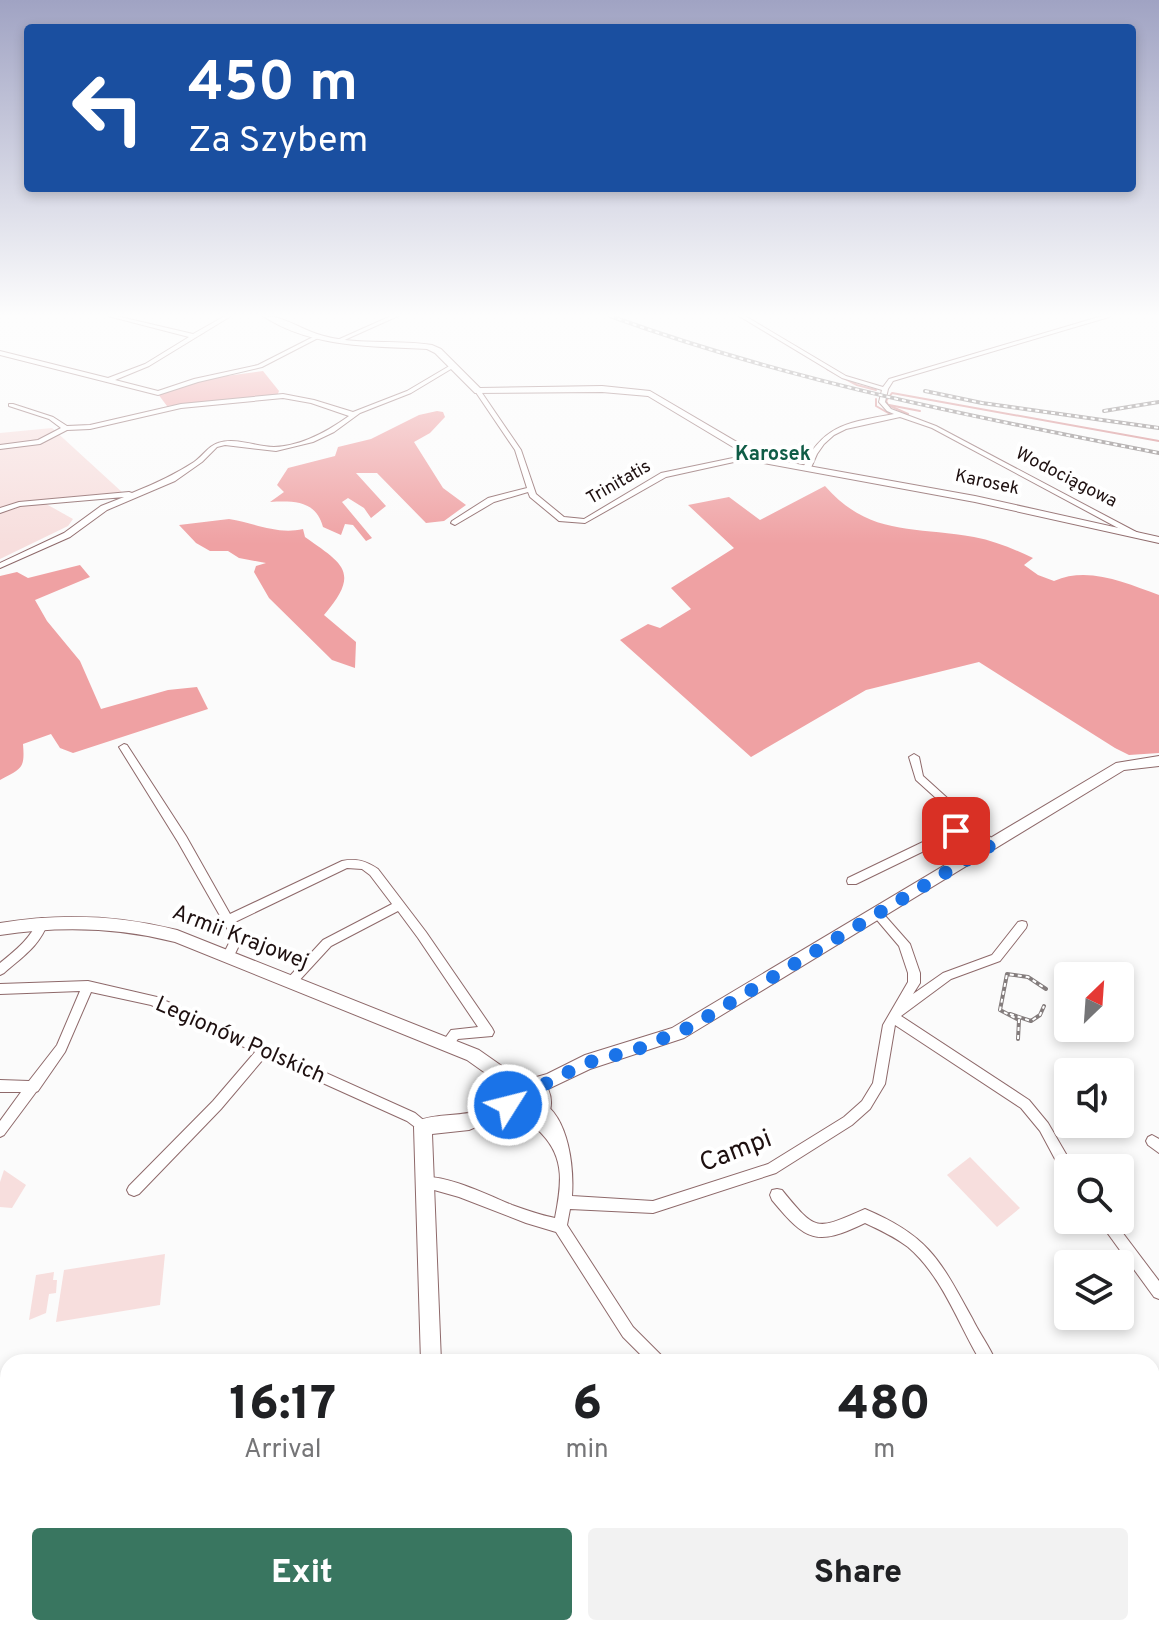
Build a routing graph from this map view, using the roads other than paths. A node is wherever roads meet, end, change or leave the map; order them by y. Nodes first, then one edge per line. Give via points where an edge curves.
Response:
1 (408, 392) edge
2 (479, 392) edge
3 (634, 392) edge
4 (885, 392) edge
5 (11, 405) dead end
6 (901, 414) junction
7 (354, 415) junction
8 (66, 428) junction
9 (0, 447) edge
10 (752, 456) junction
11 (807, 468) junction
12 (531, 489) junction
13 (139, 493) junction
14 (0, 511) edge
15 (455, 523) dead end
16 (1136, 534) junction
17 (1159, 540) edge
18 (0, 566) edge
19 (124, 747) dead end
20 (914, 757) dead end
21 (1159, 761) edge
22 (979, 831) junction
23 (993, 844) junction
24 (852, 881) dead end
25 (400, 905) junction
26 (876, 913) junction
27 (228, 920) junction
28 (43, 922) junction
29 (1022, 925) dead end
30 (0, 929) edge
31 (229, 955) junction
32 (0, 970) edge
33 (292, 981) junction
34 (88, 986) junction
35 (0, 989) edge
36 (895, 1016) junction
37 (451, 1046) junction
38 (263, 1050) junction
39 (0, 1086) edge
40 (34, 1087) junction
41 (525, 1102) junction
42 (423, 1127) junction
43 (0, 1131) edge
44 (1059, 1154) edge
45 (425, 1182) junction
46 (134, 1190) dead end
47 (777, 1195) dead end
48 (565, 1202) junction
49 (560, 1226) junction
50 (1116, 1234) edge
51 (1159, 1292) edge
52 (431, 1354) edge
53 (650, 1354) edge
54 (984, 1354) edge

1 - 7 street
2 - 12 street, Trinitatis via 518,450
3 - 10 street, Karosek via 650,394
4 - 6 street via 884,405
5 - 8 street
6 - 11 street via 836,430 815,447
6 - 16 street, Wodociągowa
7 - 8 street via 283,396 181,406
7 - 13 street via 332,431 284,449 220,444 172,479
8 - 9 street via 40,442
10 - 11 street, Karosek
10 - 12 street, Trinitatis via 664,475 578,522 552,513
11 - 16 street, Karosek
12 - 15 street via 491,500
13 - 14 street via 19,504
13 - 18 street
16 - 17 street, Karosek
19 - 27 street
20 - 22 street via 919,778
21 - 23 street via 1121,766
22 - 23 street
22 - 24 street via 956,831
23 - 26 street
25 - 27 street via 374,872 346,864
25 - 33 street via 327,943
25 - 37 street via 488,1032 455,1034
26 - 36 street, Campi via 913,963 914,983
26 - 41 street via 690,1027 607,1058
27 - 31 street via 238,937
28 - 30 street, Armii Krajowej
28 - 31 street, Armii Krajowej via 138,926
28 - 32 street via 31,944
29 - 36 street via 996,958 947,976
31 - 33 street, Armii Krajowej
33 - 37 street, Armii Krajowej
34 - 35 street, Legionów Polskich
34 - 38 street, Legionów Polskich via 153,1000
34 - 40 street via 61,1048
36 - 44 street via 1025,1104
36 - 48 street, Campi via 879,1084 866,1105 771,1169 653,1207
37 - 41 street, Armii Krajowej
38 - 42 street, Legionów Polskich
38 - 46 street via 240,1081
39 - 40 street
40 - 43 street
41 - 42 street via 479,1126
41 - 48 street via 551,1132 567,1168
42 - 45 street
45 - 49 street
45 - 52 street
47 - 54 street via 811,1230 830,1234 865,1216 914,1245 949,1284
48 - 49 street
49 - 53 street via 628,1332
50 - 51 street

